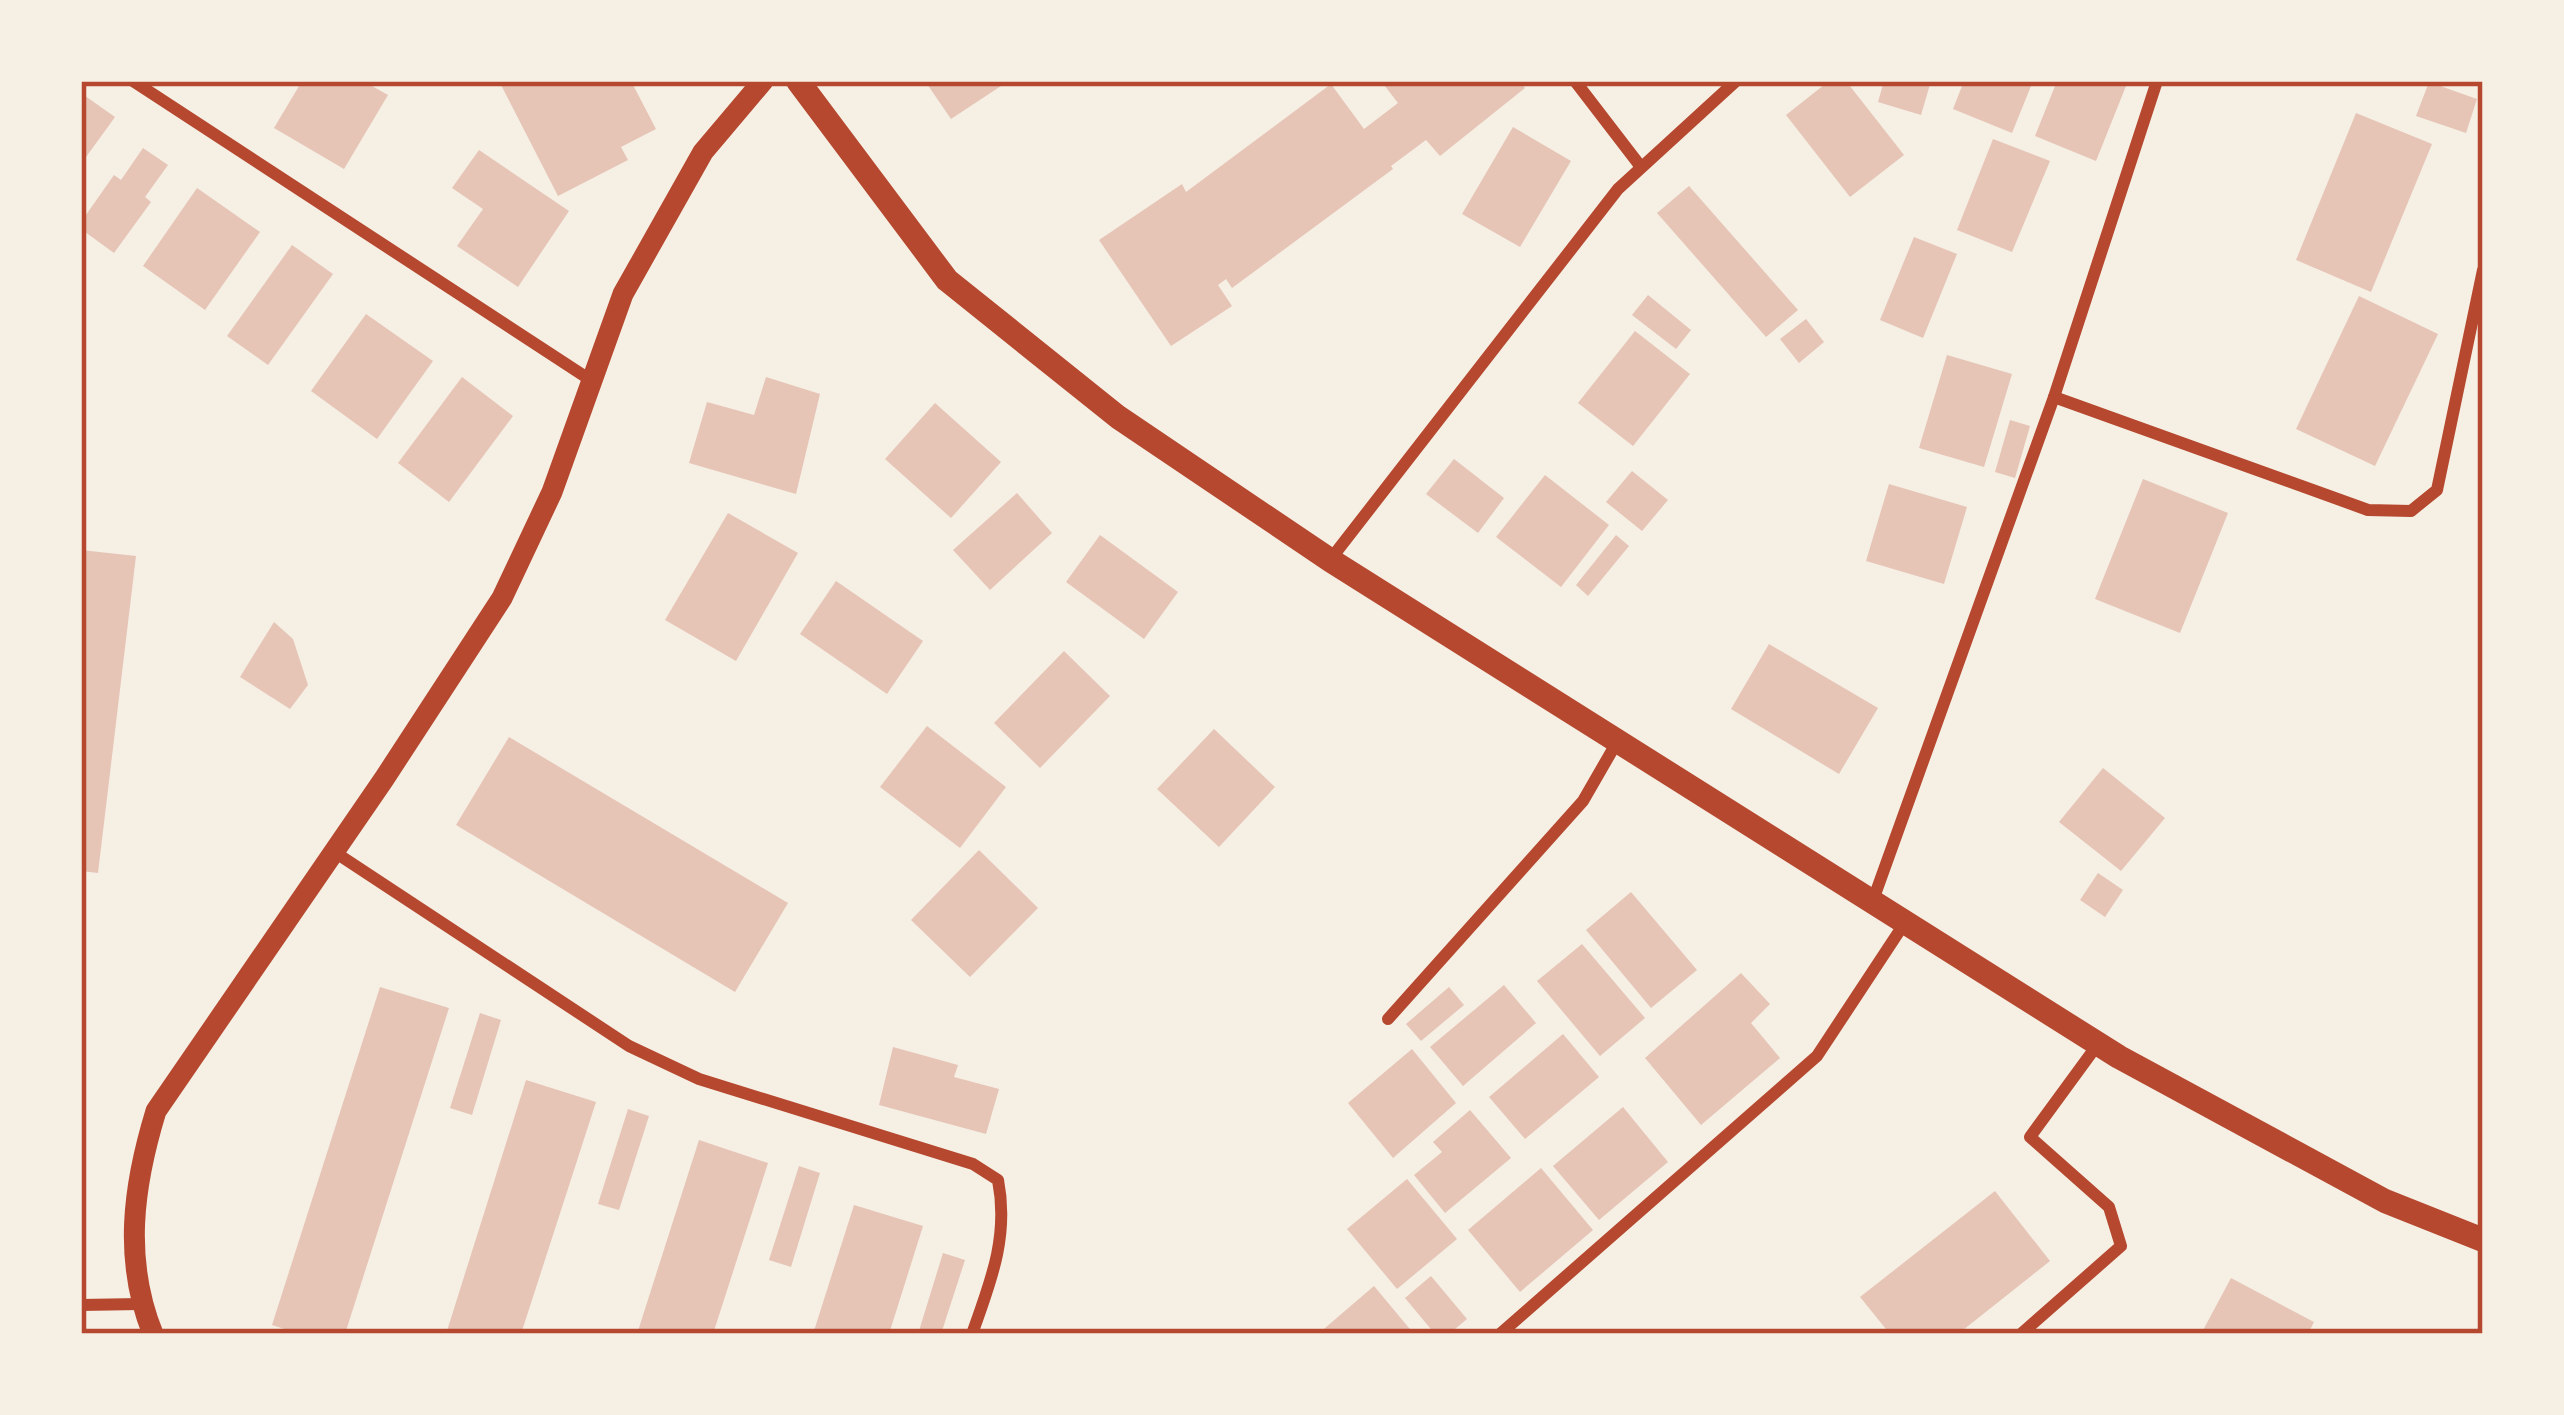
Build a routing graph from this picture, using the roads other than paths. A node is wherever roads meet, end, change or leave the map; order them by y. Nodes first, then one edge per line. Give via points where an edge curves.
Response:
1 (133, 81) edge
2 (763, 81) edge
3 (798, 81) edge
4 (1575, 81) edge
5 (1736, 81) edge
6 (2157, 81) edge
7 (1641, 167) junction
8 (2483, 270) edge
9 (592, 381) junction
10 (2054, 397) junction
11 (1330, 560) junction
12 (1617, 742) junction
13 (333, 851) junction
14 (1872, 904) junction
15 (1904, 924) junction
16 (1388, 1019) dead end
17 (2098, 1044) junction
18 (2483, 1240) edge
19 (140, 1304) junction
20 (81, 1305) edge
21 (153, 1334) edge
22 (972, 1334) edge
23 (1501, 1334) edge
24 (2021, 1334) edge

1 - 9 street
2 - 9 street via 718,129 656,231 622,294
3 - 11 main road via 947,280 1118,417
4 - 7 street
5 - 7 street
6 - 10 street
7 - 11 street
8 - 10 street via 2437,490 2411,511 2368,510
9 - 13 street via 502,598
10 - 14 street
11 - 12 main road
12 - 14 main road
12 - 16 street via 1583,801
13 - 19 street via 156,1111 133,1209
13 - 22 street via 628,1046 699,1079 973,1164 998,1180 1000,1255
14 - 15 main road
15 - 17 main road
15 - 23 street via 1817,1056
17 - 18 main road via 2385,1201
17 - 24 street via 2030,1137 2110,1207 2121,1246
19 - 20 street
19 - 21 street

